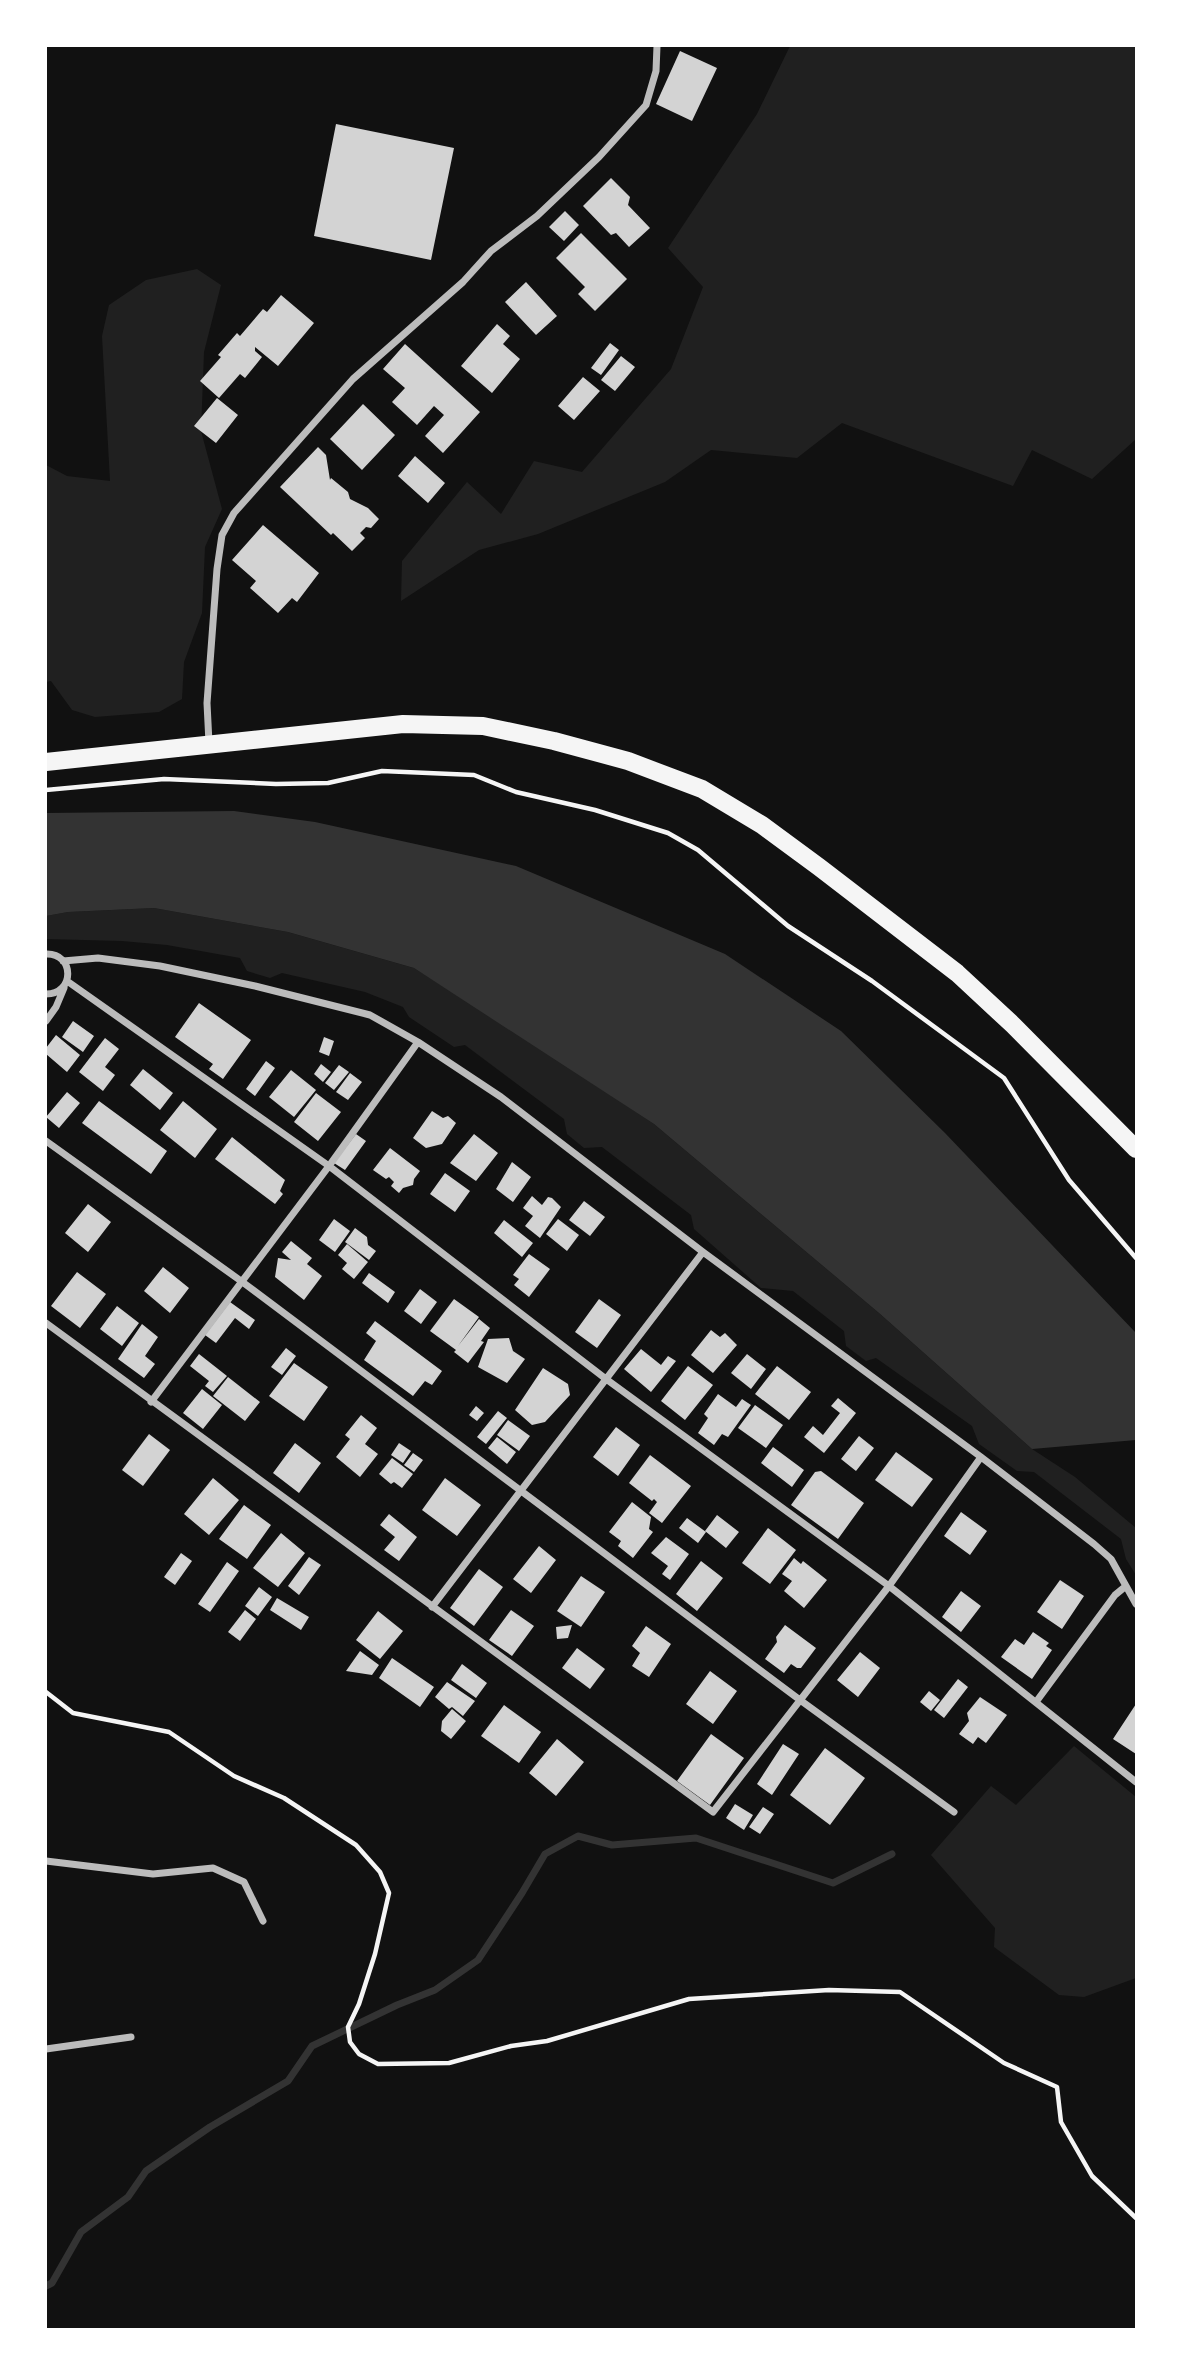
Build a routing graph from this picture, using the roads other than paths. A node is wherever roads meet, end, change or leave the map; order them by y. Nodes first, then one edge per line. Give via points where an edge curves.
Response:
1 (657, 46) edge
2 (209, 743) junction
3 (46, 762) edge
4 (46, 954) edge
5 (63, 961) junction
6 (66, 984) junction
7 (46, 995) edge
8 (46, 1021) edge
9 (418, 1042) junction
10 (46, 1141) edge
11 (1136, 1149) edge
12 (329, 1166) junction
13 (703, 1252) junction
14 (241, 1281) junction
15 (46, 1323) edge
16 (606, 1379) junction
17 (151, 1402) junction
18 (981, 1457) junction
19 (520, 1492) junction
20 (889, 1586) junction
21 (1126, 1586) junction
22 (1136, 1604) edge
23 (432, 1607) junction
24 (800, 1700) junction
25 (1036, 1702) junction
26 (1136, 1782) edge
27 (954, 1812) dead end
28 (46, 1861) edge
29 (263, 1921) dead end
30 (131, 2037) dead end
31 (46, 2049) edge

1 - 2 street via 656,71 646,105 599,157 353,379 234,513 222,535 218,569 207,703
2 - 3 main road
2 - 11 main road via 403,724 483,726 628,761 702,789 762,825 957,974
4 - 5 street
5 - 6 street
5 - 9 street via 97,957 255,986 370,1015
6 - 7 street
6 - 8 street
6 - 12 street
9 - 12 street
9 - 13 street via 500,1097
10 - 14 street
12 - 14 street
12 - 16 street
13 - 16 street
13 - 18 street
14 - 17 street
14 - 19 street
15 - 17 street
16 - 19 street
16 - 20 street
17 - 23 street
18 - 20 street
18 - 21 street via 1111,1559
19 - 23 street
19 - 24 street
20 - 24 street
20 - 25 street
21 - 22 street
21 - 25 street
23 - 24 street via 713,1812
24 - 27 street
25 - 26 street
28 - 29 street via 153,1874 214,1868 244,1882
30 - 31 street

